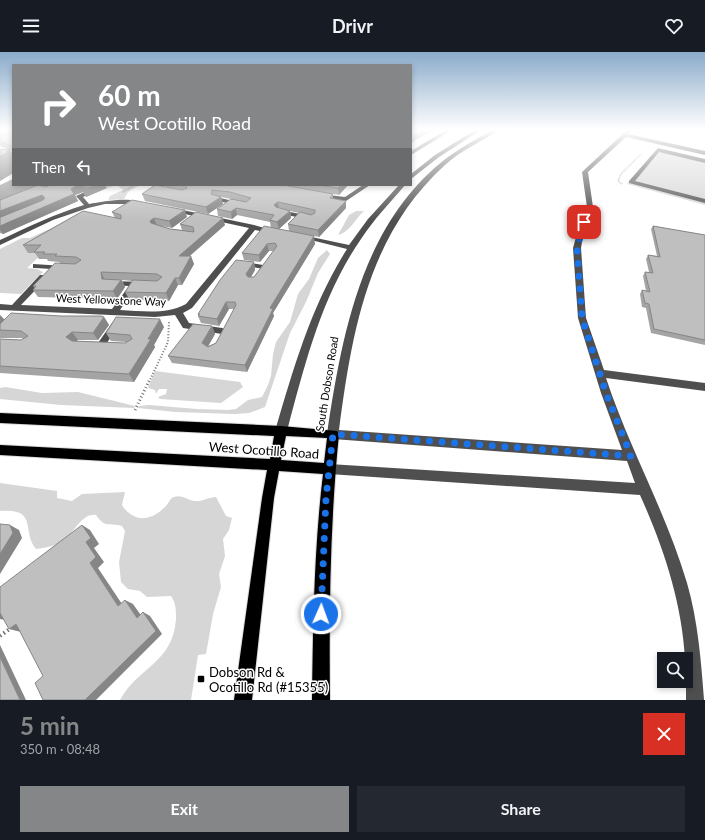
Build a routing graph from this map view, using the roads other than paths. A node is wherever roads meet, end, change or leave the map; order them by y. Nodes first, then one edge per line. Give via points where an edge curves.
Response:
1 (432, 160) edge
2 (449, 160) edge
3 (598, 160) edge
4 (649, 160) edge
5 (412, 176) edge
6 (366, 186) edge
7 (401, 186) edge
8 (89, 192) edge
9 (311, 194) edge
10 (216, 199) edge
11 (705, 201) edge
12 (135, 202) junction
13 (147, 205) edge
14 (88, 206) junction
15 (226, 206) junction
16 (248, 206) edge
17 (124, 209) edge
18 (169, 209) edge
19 (280, 212) edge
20 (197, 215) junction
21 (32, 216) edge
22 (210, 218) junction
23 (312, 219) edge
24 (46, 222) junction
25 (188, 222) edge
26 (254, 227) junction
27 (281, 233) edge
28 (295, 236) edge
29 (0, 243) edge
30 (351, 248) junction
31 (270, 258) edge
32 (226, 261) junction
33 (36, 266) dead end
34 (53, 267) junction
35 (263, 267) junction
36 (74, 268) edge
37 (256, 276) edge
38 (109, 282) edge
39 (134, 284) junction
40 (154, 285) edge
41 (0, 307) edge
42 (19, 308) junction
43 (119, 312) junction
44 (178, 312) junction
45 (14, 318) edge
46 (222, 331) edge
47 (116, 345) edge
48 (599, 373) junction
49 (705, 387) edge
50 (0, 418) edge
51 (280, 431) junction
52 (333, 434) junction
53 (0, 450) edge
54 (631, 456) junction
55 (275, 464) junction
56 (329, 469) junction
57 (645, 489) junction
58 (243, 700) edge
59 (321, 700) edge
60 (695, 700) edge

1 - 5 street
2 - 52 street, South Dobson Road via 432,175 395,218 366,276 355,308 340,382
3 - 48 street via 585,172 590,207 577,248 582,318
4 - 11 street via 631,182
6 - 9 street via 346,199
7 - 30 street via 369,221
8 - 14 street via 79,196
10 - 15 street
12 - 13 street
12 - 14 street
12 - 17 street
14 - 24 street
15 - 16 street
15 - 22 street
18 - 20 street
19 - 23 street via 296,218
20 - 22 street
20 - 25 street
21 - 24 street
22 - 26 street
24 - 29 street
26 - 27 street
26 - 32 street, West Yellowstone Way
28 - 30 street
30 - 51 street via 314,321
31 - 35 street
32 - 35 street
32 - 44 street, West Yellowstone Way via 189,306
33 - 34 street
34 - 36 street
34 - 42 street
35 - 37 street
38 - 39 street
39 - 40 street
39 - 43 street
41 - 42 street, West Yellowstone Way
42 - 43 street, West Yellowstone Way
42 - 45 street
43 - 44 street, West Yellowstone Way
43 - 47 street via 97,345
44 - 46 street via 186,326
48 - 49 street
48 - 54 street
50 - 51 main road, West Ocotillo Road
51 - 52 main road, West Ocotillo Road
51 - 55 main road
52 - 54 street, West Ocotillo Road
52 - 56 main road, South Dobson Road
53 - 55 main road, West Ocotillo Road
54 - 57 street
55 - 56 main road, West Ocotillo Road
55 - 58 main road via 255,589
56 - 57 street, West Ocotillo Road
56 - 59 main road, South Dobson Road via 321,614
57 - 60 street via 661,526 680,584 692,645

